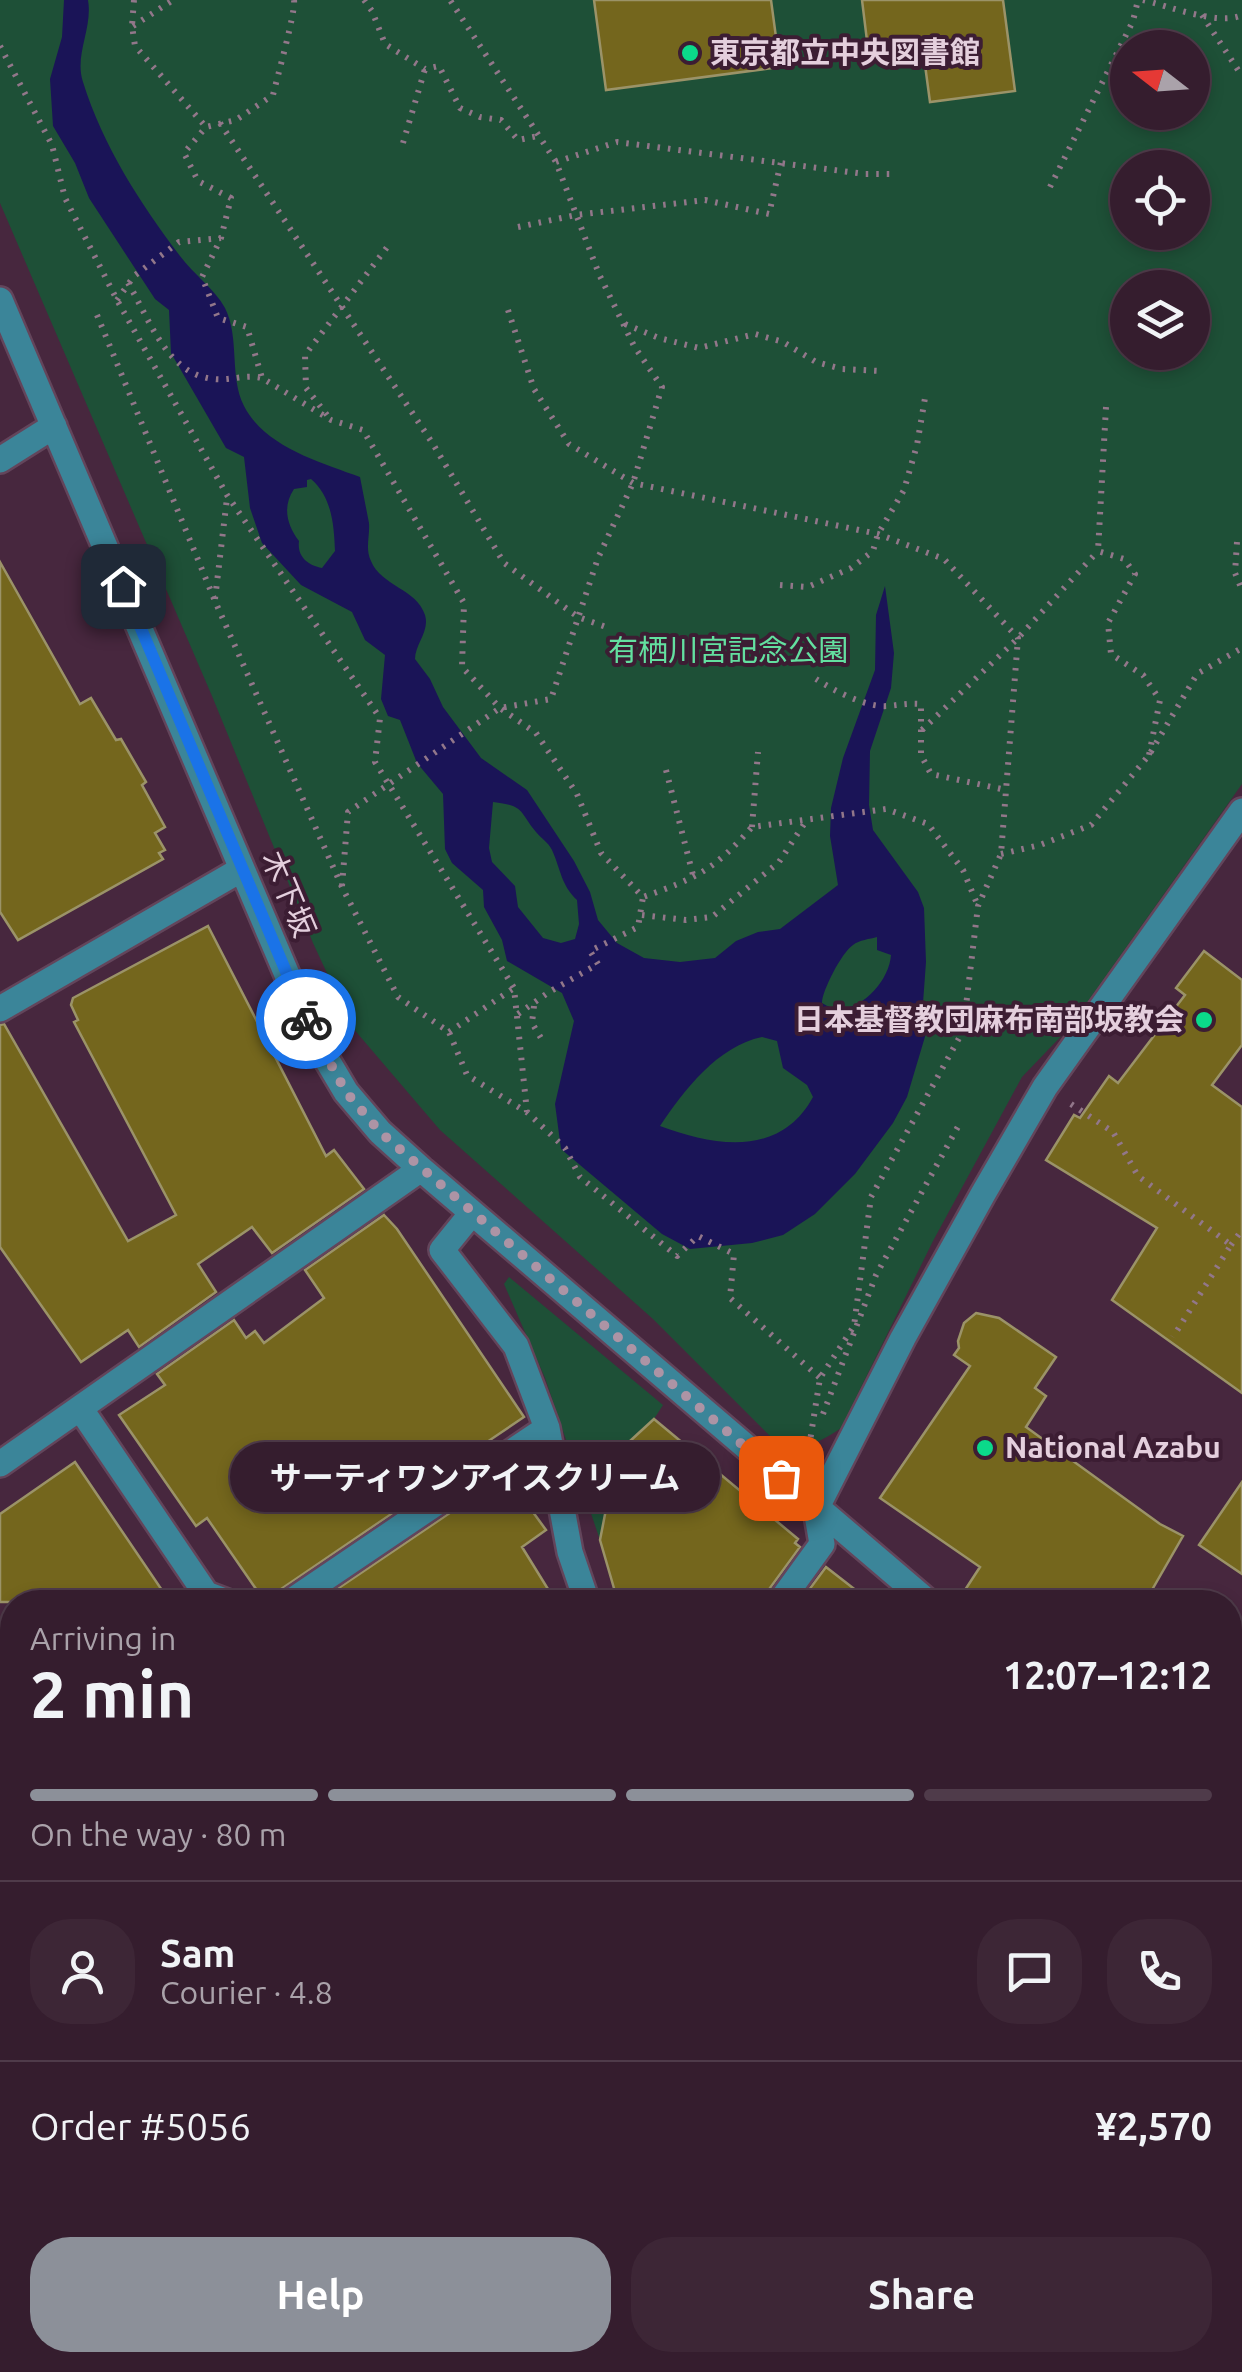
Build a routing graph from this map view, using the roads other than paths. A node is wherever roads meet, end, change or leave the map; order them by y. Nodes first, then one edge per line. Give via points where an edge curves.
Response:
1 (0, 300) edge
2 (54, 426) junction
3 (0, 460) edge
4 (1242, 811) edge
5 (242, 869) junction
6 (0, 1009) edge
7 (421, 1169) junction
8 (472, 1213) junction
9 (80, 1408) junction
10 (547, 1428) junction
11 (0, 1464) edge
12 (816, 1509) junction
13 (203, 1590) edge
14 (308, 1590) edge
15 (583, 1590) edge
16 (789, 1590) edge
17 (914, 1590) edge

1 - 2 street, 木下坂
2 - 3 street
2 - 5 street, 木下坂
4 - 12 street via 1045,1088 902,1338
5 - 6 street
5 - 7 street, 木下坂 via 338,1079 380,1132
7 - 8 street, 木下坂
7 - 9 street
8 - 10 street via 442,1250 516,1346
8 - 12 street, 木下坂
9 - 11 street
9 - 13 street
10 - 14 street
10 - 15 street
12 - 16 street via 822,1544
12 - 17 street, 木下坂

